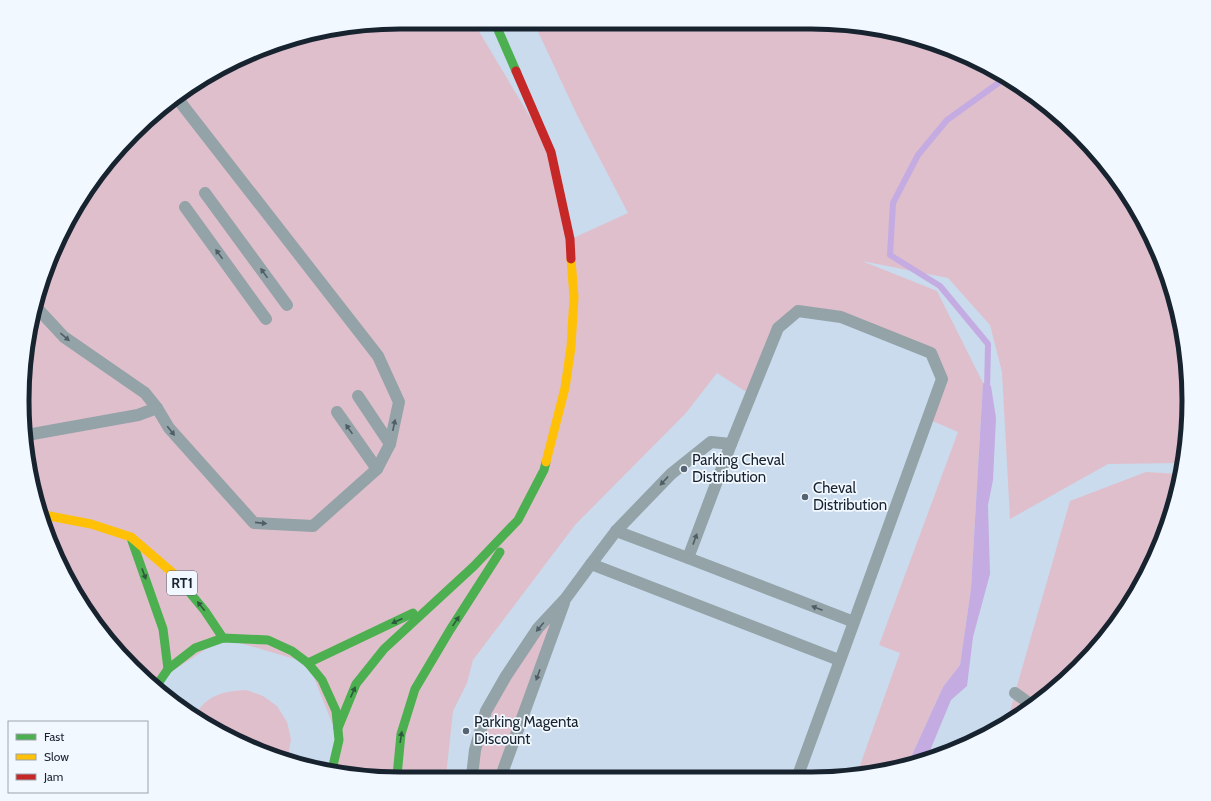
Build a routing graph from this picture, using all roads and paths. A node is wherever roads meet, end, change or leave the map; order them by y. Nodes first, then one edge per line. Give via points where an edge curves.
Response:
1 (498, 29) edge
2 (180, 102) edge
3 (205, 193) dead end
4 (185, 207) dead end
5 (287, 305) dead end
6 (40, 311) edge
7 (266, 319) dead end
8 (358, 396) dead end
9 (157, 408) junction
10 (337, 412) dead end
11 (31, 434) edge
12 (390, 444) junction
13 (731, 444) junction
14 (377, 469) junction
15 (48, 516) edge
16 (518, 520) junction
17 (616, 531) junction
18 (131, 537) junction
19 (688, 558) junction
20 (590, 564) junction
21 (566, 598) junction
22 (432, 604) junction
23 (854, 622) junction
24 (223, 638) junction
25 (839, 660) junction
26 (308, 663) junction
27 (168, 669) junction
28 (159, 682) edge
29 (1015, 693) dead end
30 (1027, 702) edge
31 (338, 728) junction
32 (335, 766) edge
33 (397, 772) edge
34 (472, 772) edge
35 (502, 772) edge
36 (799, 772) edge

1 - 16 main road via 551,152 570,240 574,297 571,347 563,395 544,470
12 -> 2 lane via 399,402 378,356
5 -> 3 lane
7 -> 4 lane
6 -> 9 lane via 64,337 145,393
8 - 12 lane
9 - 11 lane via 138,415
9 -> 14 lane via 169,428 254,523 313,526
14 -> 10 lane
12 - 14 lane
13 -> 17 lane via 711,442 671,474
19 -> 13 lane
13 - 23 lane via 778,328 798,311 842,317 931,353 942,379
15 - 18 main road, RT1 via 91,524
16 - 22 main road via 474,566
33 -> 16 main road via 401,734 415,689
17 - 19 lane
17 - 20 lane
24 -> 18 main road, RT1 via 205,611 174,574
18 -> 27 main road, RT1 via 163,628
23 -> 19 lane
20 - 21 lane
20 - 25 lane
21 -> 34 lane via 538,628 486,711 475,750
21 -> 35 lane
22 -> 26 main road
31 -> 22 main road via 356,684 384,649
23 - 25 lane
24 - 26 main road via 268,640 292,651
24 - 27 main road via 195,648
25 - 36 lane
26 - 31 main road via 322,680 336,711
27 - 28 main road
29 - 30 lane
31 - 32 main road via 339,740

